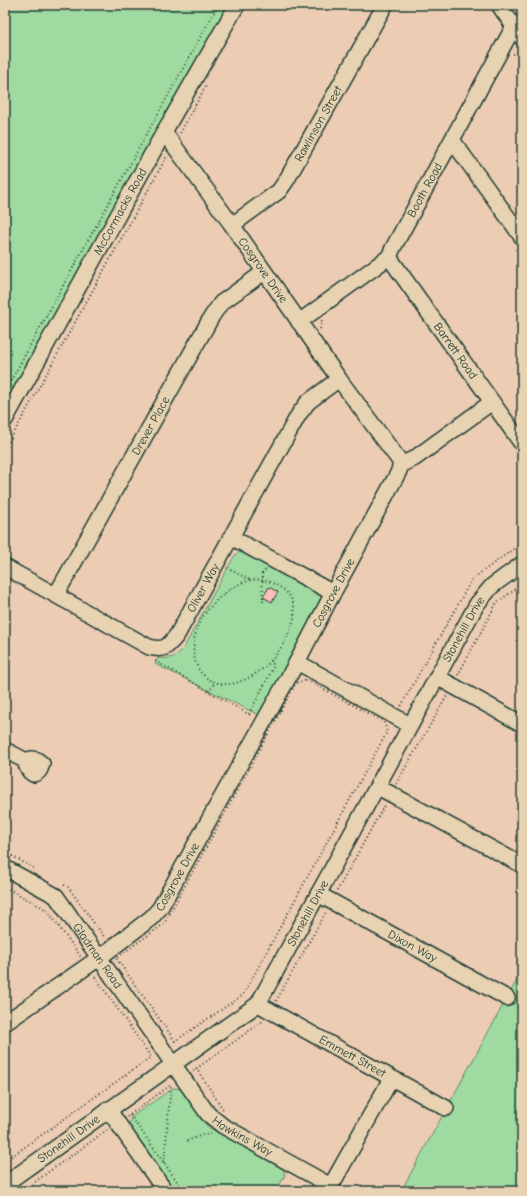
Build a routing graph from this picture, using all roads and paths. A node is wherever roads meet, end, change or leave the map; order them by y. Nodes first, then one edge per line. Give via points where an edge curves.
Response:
1 (218, 5) edge
2 (237, 5) edge
3 (385, 5) edge
4 (499, 5) edge
5 (518, 32) edge
6 (210, 79) dead end
7 (164, 132) junction
8 (452, 140) junction
9 (174, 145) junction
10 (165, 160) junction
11 (170, 160) dead end
12 (232, 225) junction
13 (519, 242) edge
14 (390, 257) junction
15 (522, 257) edge
16 (264, 272) junction
17 (324, 318) dead end
18 (299, 322) junction
19 (320, 330) dead end
20 (339, 379) junction
21 (5, 391) edge
22 (492, 402) junction
23 (5, 420) edge
24 (517, 447) edge
25 (5, 449) edge
26 (522, 463) edge
27 (401, 465) junction
28 (231, 537) junction
29 (271, 559) junction
30 (217, 563) junction
31 (522, 564) edge
32 (5, 567) edge
33 (250, 580) junction
34 (263, 580) junction
35 (522, 585) edge
36 (333, 593) junction
37 (56, 595) junction
38 (264, 602) dead end
39 (149, 658) dead end
40 (271, 661) junction
41 (297, 662) junction
42 (437, 677) junction
43 (215, 682) junction
44 (453, 686) junction
45 (209, 692) junction
46 (249, 714) junction
47 (251, 719) dead end
48 (384, 722) joint
49 (522, 724) edge
50 (410, 725) junction
51 (5, 750) edge
52 (26, 761) dead end
53 (397, 783) dead end
54 (378, 787) junction
55 (385, 804) dead end
56 (522, 865) edge
57 (5, 868) edge
58 (5, 887) edge
59 (337, 892) dead end
60 (318, 894) junction
61 (326, 912) dead end
62 (107, 936) dead end
63 (87, 954) junction
64 (93, 974) dead end
65 (507, 998) dead end
66 (277, 1000) dead end
67 (258, 1004) junction
68 (264, 1020) dead end
69 (5, 1023) edge
70 (172, 1065) junction
71 (196, 1068) junction
72 (391, 1079) junction
73 (176, 1082) junction
74 (446, 1108) dead end
75 (108, 1109) junction
76 (226, 1114) dead end
77 (124, 1119) junction
78 (5, 1161) edge
79 (164, 1163) junction
80 (8, 1186) edge
81 (30, 1186) junction
82 (330, 1188) edge
83 (22, 1191) edge
84 (30, 1191) edge
85 (165, 1191) edge
86 (184, 1191) edge

1 - 21 path
2 - 7 street, McCormacks Road
3 - 12 street, Rawlinson Street via 286,181 279,191
4 - 5 street
5 - 8 street, Booth Road
6 - 9 path
7 - 9 street, Cosgrove Drive
7 - 23 street, McCormacks Road
8 - 13 street
8 - 14 street, Booth Road
9 - 10 path
9 - 12 street, Cosgrove Drive
10 - 11 path
10 - 25 path
12 - 16 street, Cosgrove Drive
13 - 15 path
14 - 18 street
14 - 22 street, Barrett Road
16 - 18 street, Cosgrove Drive
16 - 37 street, Drever Place via 221,303 212,316
17 - 19 path
18 - 20 street, Cosgrove Drive
20 - 27 street, Cosgrove Drive
20 - 28 street, Oliver Way via 308,402 299,414
22 - 24 street, Barrett Road
22 - 27 street
24 - 26 path
27 - 36 street, Cosgrove Drive
28 - 29 street
28 - 30 street, Oliver Way
29 - 34 path via 262,574
29 - 36 street
30 - 33 path
30 - 37 street, Oliver Way via 177,636 159,650 149,647
31 - 42 street, Stonehill Drive via 492,586 477,604
32 - 37 street, Oliver Way
33 - 34 path
33 - 43 path via 239,583 216,601 197,628 195,664 203,675
34 - 38 path
34 - 40 path via 291,596 294,606 290,633
35 - 44 path via 497,602
36 - 41 street, Cosgrove Drive
39 - 45 path
40 - 43 path via 258,673 237,682 227,685
40 - 46 path via 274,666
41 - 50 street
41 - 63 street, Cosgrove Drive via 160,908 152,918
42 - 44 street
42 - 50 street, Stonehill Drive
43 - 45 path
44 - 49 street
44 - 53 path
45 - 46 path
46 - 47 path via 252,716
48 - 48 path via 307,680 296,683 164,924 116,958 175,1041 243,995 387,732
50 - 54 street, Stonehill Drive
51 - 52 street
54 - 56 street
54 - 60 street, Stonehill Drive
55 - 59 path
57 - 63 street, Gladman Road via 56,896
58 - 63 path via 47,910
60 - 65 street, Dixon Way
60 - 67 street, Stonehill Drive
61 - 66 path
62 - 63 path
63 - 69 street, Cosgrove Drive
63 - 70 street, Gladman Road
64 - 78 path via 151,1057
67 - 70 street, Stonehill Drive
67 - 72 street, Emmett Street
68 - 71 path
70 - 73 street, Hawkins Way
70 - 75 street, Stonehill Drive
71 - 73 path
71 - 76 path
72 - 74 street, Emmett Street
72 - 82 street
73 - 77 path
73 - 79 path
73 - 82 street, Hawkins Way via 215,1121
75 - 77 street
75 - 80 street, Stonehill Drive
77 - 79 path
77 - 81 path
77 - 85 street
79 - 86 path
81 - 83 path
81 - 84 path

